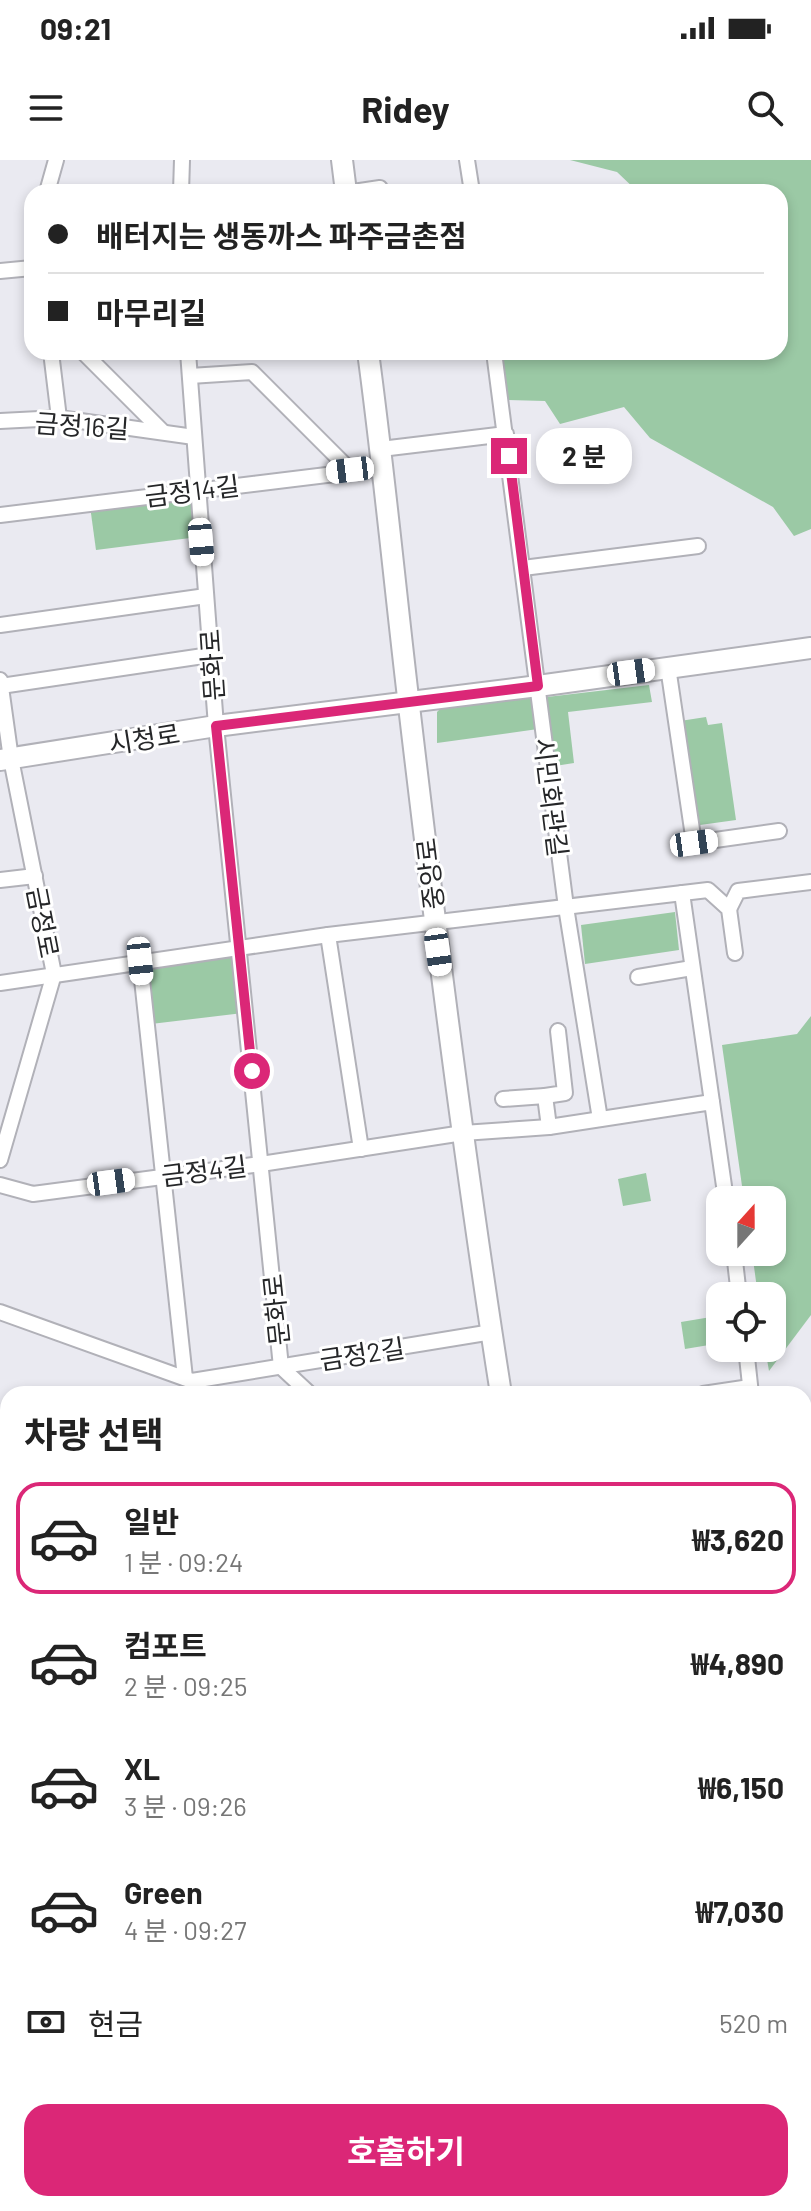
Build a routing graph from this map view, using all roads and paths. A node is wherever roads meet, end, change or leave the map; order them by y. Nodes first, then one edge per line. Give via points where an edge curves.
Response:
1 (56, 160) edge
2 (182, 160) edge
3 (342, 160) edge
4 (467, 160) edge
5 (49, 184) edge
6 (181, 184) edge
7 (345, 184) edge
8 (471, 184) edge
9 (24, 269) edge
10 (0, 271) edge
11 (52, 360) edge
12 (91, 360) edge
13 (189, 360) edge
14 (369, 360) edge
15 (495, 360) edge
16 (190, 376) junction
17 (59, 418) junction
18 (0, 421) edge
19 (163, 432) junction
20 (506, 434) junction
21 (194, 437) junction
22 (383, 458) junction
23 (350, 470) junction
24 (197, 489) junction
25 (0, 515) edge
26 (698, 546) dead end
27 (523, 568) junction
28 (206, 596) junction
29 (0, 625) edge
30 (810, 649) edge
31 (210, 655) junction
32 (668, 667) junction
33 (0, 680) edge
34 (1, 686) edge
35 (538, 686) junction
36 (408, 701) junction
37 (216, 726) junction
38 (5, 759) edge
39 (779, 831) dead end
40 (35, 876) junction
41 (0, 880) edge
42 (811, 882) edge
43 (682, 893) junction
44 (566, 907) junction
45 (729, 909) junction
46 (434, 922) junction
47 (328, 935) junction
48 (239, 947) junction
49 (735, 953) dead end
50 (140, 961) junction
51 (692, 968) junction
52 (54, 974) junction
53 (638, 977) dead end
54 (0, 983) edge
55 (558, 1031) dead end
56 (545, 1096) junction
57 (503, 1099) dead end
58 (712, 1102) junction
59 (600, 1119) junction
60 (549, 1127) junction
61 (463, 1133) junction
62 (361, 1149) junction
63 (0, 1160) edge
64 (261, 1164) junction
65 (162, 1175) junction
66 (0, 1185) edge
67 (724, 1186) edge
68 (0, 1312) edge
69 (492, 1332) junction
70 (748, 1362) edge
71 (281, 1367) junction
72 (188, 1384) edge
73 (301, 1386) edge
74 (500, 1386) edge
75 (751, 1386) edge

1 - 5 street
2 - 6 street
3 - 7 main road
4 - 8 street
9 - 10 street
11 - 17 street
12 - 19 street, 금정16길
13 - 16 street, 문화로
14 - 22 main road, 중앙로
15 - 20 street, 시민회관길
16 - 21 street, 문화로
16 - 23 street via 252,372
17 - 18 street, 금정16길
17 - 19 street, 금정16길
19 - 21 street, 금정16길
20 - 22 street, 금정14길
20 - 27 street, 시민회관길
21 - 24 street, 문화로
22 - 23 street, 금정14길
22 - 36 main road, 중앙로
23 - 24 street, 금정14길
24 - 25 street, 금정14길
24 - 28 street, 문화로
26 - 27 street
27 - 35 street, 시민회관길
28 - 29 street
28 - 31 street, 문화로
30 - 32 main road, 시청로
31 - 34 street
31 - 37 street, 문화로
32 - 35 main road, 시청로
32 - 39 street via 694,843
33 - 34 street, 금정로
34 - 38 street, 금정로
35 - 36 main road, 시청로
35 - 44 street, 시민회관길
36 - 37 main road, 시청로
36 - 46 main road, 중앙로
37 - 38 main road, 시청로
37 - 48 street, 문화로
38 - 40 street, 금정로
40 - 41 street
40 - 52 street, 금정로
42 - 45 street via 738,891
43 - 44 street
43 - 45 street via 708,890
43 - 51 street
44 - 46 street
44 - 59 street, 시민회관길
45 - 49 street
46 - 47 street
46 - 61 main road, 중앙로
47 - 48 street
47 - 62 street
48 - 50 street
48 - 64 street, 문화로
50 - 52 street
50 - 65 street
51 - 53 street
51 - 58 street
52 - 54 street
52 - 63 street, 금정로
55 - 56 street via 565,1093
56 - 57 street
56 - 60 street
58 - 59 street, 금정4길
58 - 67 street
59 - 60 street, 금정4길
60 - 61 street, 금정4길
61 - 62 street, 금정4길
61 - 69 main road, 중앙로
62 - 64 street, 금정4길
64 - 65 street, 금정4길
64 - 71 street, 문화로
65 - 66 street, 금정4길 via 33,1194
65 - 72 street
68 - 72 street, 금정2길
69 - 71 street, 금정2길
69 - 74 main road, 중앙로
70 - 75 street
71 - 72 street, 금정2길
71 - 73 street, 문화로

